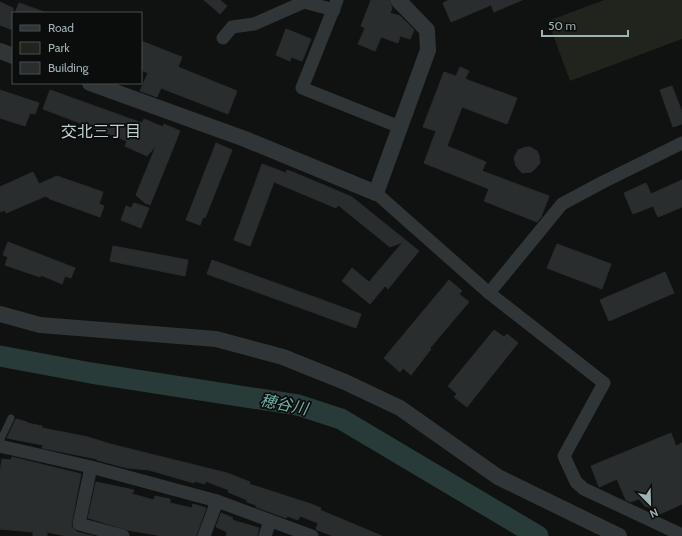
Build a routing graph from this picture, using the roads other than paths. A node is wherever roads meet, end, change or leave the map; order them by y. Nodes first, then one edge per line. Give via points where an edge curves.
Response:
1 (398, 0) edge
2 (336, 5) edge
3 (223, 38) dead end
4 (0, 51) edge
5 (12, 56) edge
6 (93, 84) edge
7 (400, 127) junction
8 (682, 144) edge
9 (376, 193) junction
10 (489, 293) junction
11 (0, 314) edge
12 (11, 418) dead end
13 (0, 441) edge
14 (0, 446) edge
15 (91, 467) junction
16 (217, 501) junction
17 (270, 521) junction
18 (682, 534) edge
19 (123, 536) edge
20 (204, 536) edge
21 (265, 536) edge
22 (312, 536) edge
23 (619, 536) edge

1 - 7 street via 426,30 428,50
2 - 3 street via 304,2 254,24 232,27
2 - 7 street via 302,88
4 - 5 street
6 - 9 street via 246,139
7 - 9 street
8 - 10 street via 562,204
9 - 10 street
10 - 18 street via 604,383 564,456 576,482 584,489
11 - 23 street via 40,324 216,339 283,357 400,408 498,477
12 - 13 lane
14 - 15 street
15 - 16 street
15 - 19 street via 79,524
16 - 17 street
16 - 20 street
17 - 21 street
17 - 22 street

